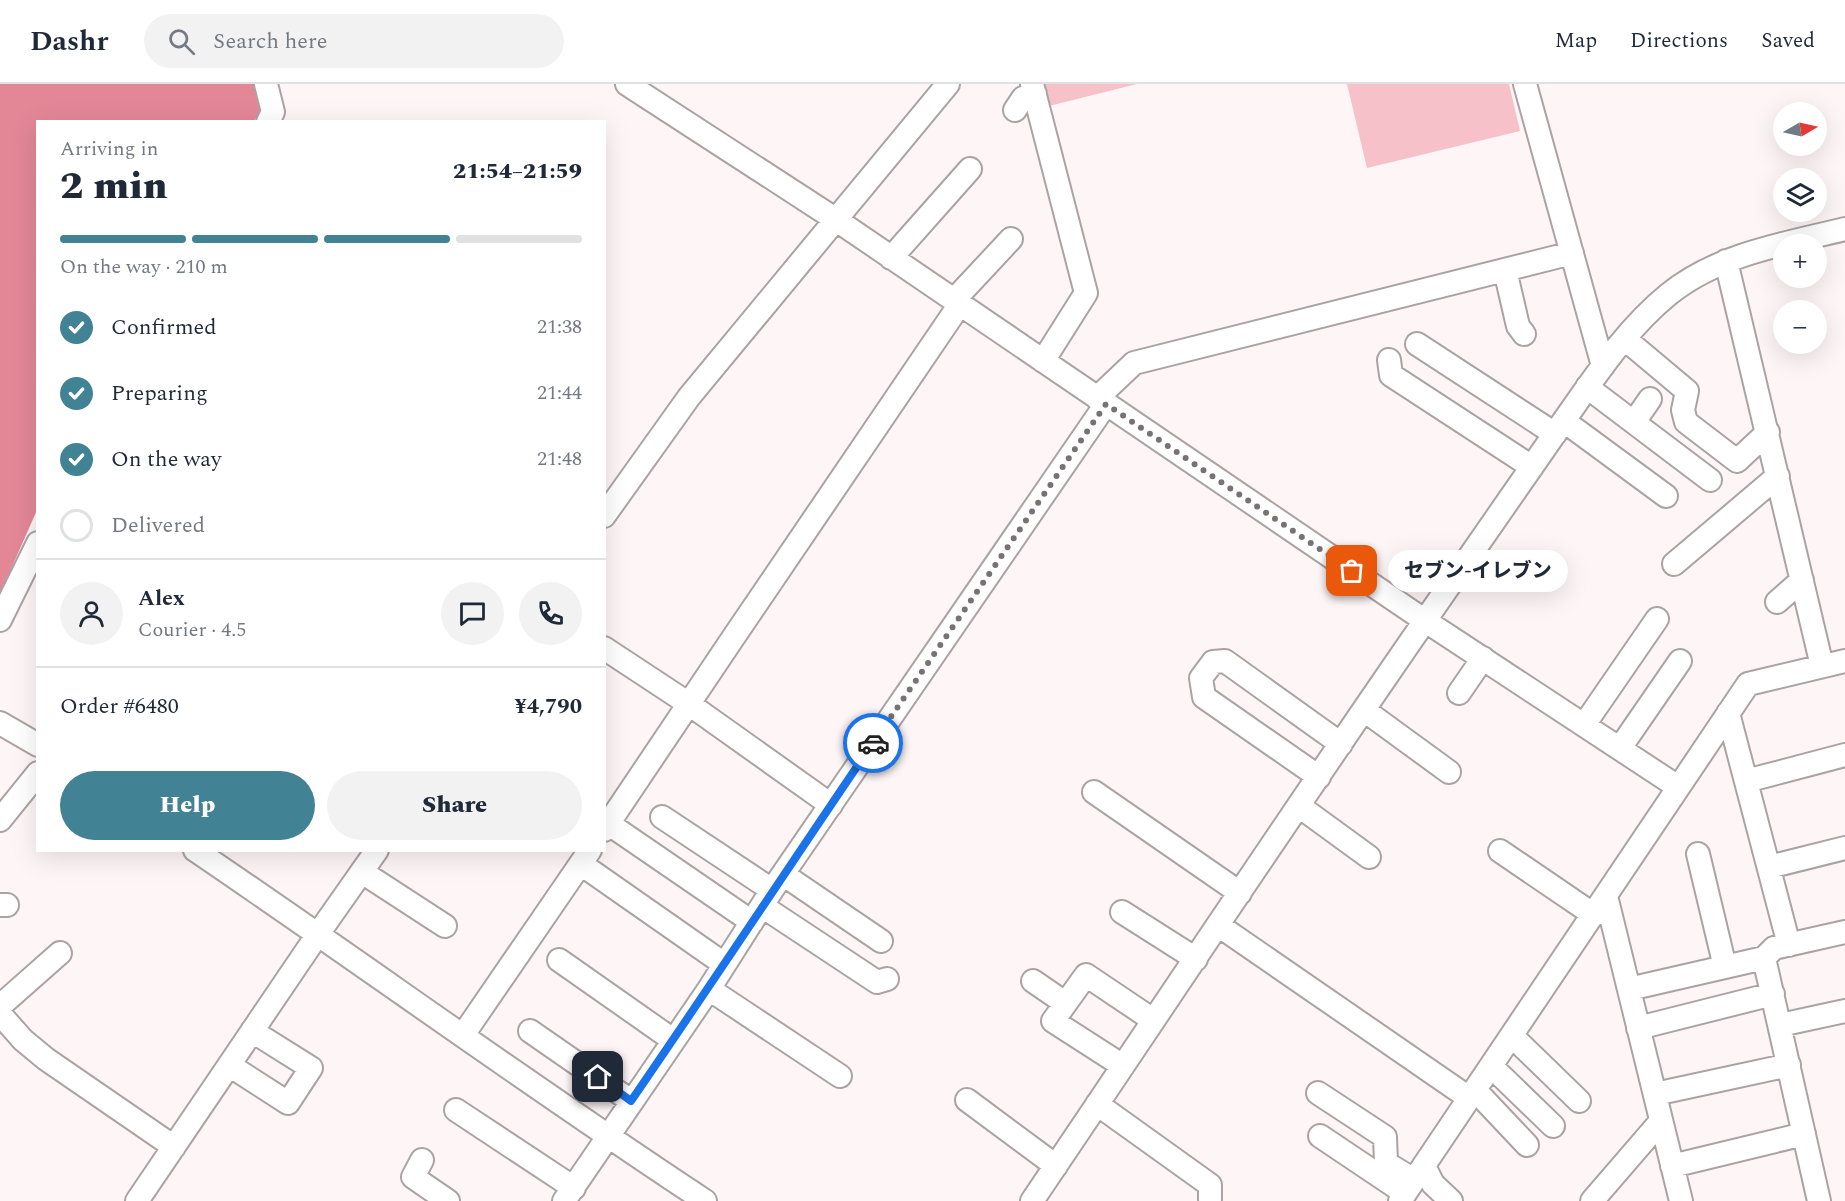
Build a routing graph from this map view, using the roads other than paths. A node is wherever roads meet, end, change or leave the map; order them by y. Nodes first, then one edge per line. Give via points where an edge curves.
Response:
1 (266, 84) edge
2 (627, 84) edge
3 (948, 84) edge
4 (1525, 84) edge
5 (1034, 89) edge
6 (1015, 110) dead end
7 (269, 120) edge
8 (970, 170) dead end
9 (835, 219) junction
10 (1845, 229) edge
11 (1000, 242) dead end
12 (1572, 254) junction
13 (891, 258) junction
14 (1726, 261) junction
15 (1505, 270) junction
16 (957, 302) junction
17 (1524, 334) dead end
18 (1625, 339) junction
19 (1417, 344) dead end
20 (1389, 360) dead end
21 (1043, 361) junction
22 (1603, 366) junction
23 (1587, 387) junction
24 (1650, 399) dead end
25 (1102, 401) junction
26 (1634, 422) junction
27 (1559, 427) junction
28 (1768, 432) junction
29 (1532, 467) junction
30 (1778, 476) junction
31 (1710, 480) dead end
32 (1666, 496) dead end
33 (606, 513) edge
34 (36, 547) edge
35 (1674, 564) dead end
36 (1802, 579) junction
37 (1777, 602) dead end
38 (1657, 619) dead end
39 (0, 620) edge
40 (1424, 620) junction
41 (606, 649) edge
42 (1483, 658) junction
43 (1680, 661) dead end
44 (1845, 661) edge
45 (1822, 666) junction
46 (1459, 693) dead end
47 (689, 704) junction
48 (1364, 710) junction
49 (1728, 713) junction
50 (0, 723) edge
51 (1584, 725) junction
52 (36, 744) edge
53 (1341, 744) junction
54 (1620, 748) junction
55 (1845, 754) edge
56 (1449, 772) dead end
57 (36, 775) edge
58 (1319, 777) junction
59 (1746, 781) junction
60 (1678, 787) junction
61 (1094, 792) dead end
62 (831, 805) junction
63 (1299, 806) junction
64 (662, 817) dead end
65 (0, 820) edge
66 (607, 827) edge
67 (1845, 848) edge
68 (1500, 851) dead end
69 (198, 852) edge
70 (376, 852) edge
71 (1698, 854) dead end
72 (586, 857) edge
73 (1369, 857) dead end
74 (1769, 867) junction
75 (362, 872) junction
76 (1240, 893) junction
77 (1606, 896) junction
78 (767, 898) junction
79 (1122, 912) dead end
80 (1594, 915) junction
81 (1218, 925) junction
82 (445, 926) dead end
83 (1845, 932) edge
84 (318, 934) junction
85 (881, 942) dead end
86 (1789, 945) junction
87 (60, 953) dead end
88 (1196, 958) junction
89 (1764, 958) junction
90 (559, 960) dead end
91 (724, 964) junction
92 (1725, 967) junction
93 (887, 979) dead end
94 (1033, 981) dead end
95 (709, 989) junction
96 (1629, 989) junction
97 (1773, 994) junction
98 (1065, 1003) junction
99 (0, 1006) edge
100 (1845, 1011) edge
101 (0, 1014) edge
102 (1154, 1020) junction
103 (1780, 1025) junction
104 (1638, 1028) junction
105 (252, 1031) junction
106 (530, 1031) dead end
107 (463, 1035) junction
108 (1512, 1036) junction
109 (673, 1040) junction
110 (229, 1065) junction
111 (1789, 1065) junction
112 (1123, 1066) junction
113 (1491, 1066) junction
114 (840, 1076) dead end
115 (1318, 1093) dead end
116 (1472, 1094) junction
117 (1655, 1094) junction
118 (967, 1100) dead end
119 (631, 1101) junction
120 (1579, 1101) dead end
121 (1097, 1104) junction
122 (456, 1110) dead end
123 (1661, 1121) junction
124 (1552, 1126) dead end
125 (1804, 1134) junction
126 (1320, 1136) dead end
127 (607, 1137) junction
128 (1527, 1145) dead end
129 (174, 1146) junction
130 (1056, 1166) junction
131 (1672, 1166) junction
132 (412, 1177) dead end
133 (1411, 1185) edge
134 (569, 1194) edge
135 (1601, 1197) edge
136 (1210, 1199) dead end
137 (137, 1201) edge
138 (448, 1201) edge
139 (705, 1201) edge
140 (1032, 1201) edge
141 (1451, 1201) edge
142 (1681, 1201) edge
143 (1819, 1201) edge

1 - 7 street via 273,112
2 - 9 street
3 - 9 street
4 - 12 street
5 - 6 street
5 - 21 street via 1086,293
8 - 13 street
9 - 13 street
9 - 33 street via 689,397
10 - 14 street
11 - 16 street
12 - 15 street
12 - 22 street
13 - 16 street
14 - 18 street via 1668,294
14 - 28 street
15 - 17 street via 1518,326
15 - 25 street via 1134,363
16 - 21 street
16 - 47 street
18 - 22 street
18 - 28 street via 1687,391 1683,410 1686,422 1737,460
19 - 27 street
20 - 29 street via 1391,375
21 - 25 street
22 - 23 street
23 - 26 street
23 - 27 street
24 - 26 street
25 - 40 street
25 - 62 street
26 - 31 street
27 - 29 street
27 - 32 street
28 - 30 street
29 - 40 street
30 - 35 street
30 - 36 street
34 - 39 street
36 - 37 street
36 - 45 street
38 - 51 street
40 - 42 street
40 - 48 street
41 - 47 street
42 - 46 street
42 - 51 street
43 - 54 street
44 - 45 street
45 - 49 street via 1748,684
47 - 62 street
47 - 66 street
48 - 53 street
48 - 56 street
49 - 59 street
49 - 60 street
50 - 52 street
51 - 54 street
53 - 58 street
53 - 58 street via 1225,661 1213,662 1201,678 1204,697
54 - 60 street
55 - 59 street
57 - 65 street
58 - 63 street
59 - 74 street
60 - 77 street
61 - 76 street
62 - 78 street
63 - 73 street
63 - 76 street
64 - 78 street
66 - 78 street
67 - 74 street
68 - 80 street
69 - 84 street
70 - 75 street
71 - 92 street
72 - 91 street
72 - 107 street
74 - 86 street
75 - 82 street
75 - 84 street
76 - 81 street
77 - 80 street
77 - 96 street
78 - 85 street
78 - 91 street
78 - 93 street via 877,982
79 - 88 street
80 - 108 street
81 - 88 street
81 - 116 street
83 - 86 street
84 - 105 street
84 - 107 street
86 - 89 street via 1774,948
87 - 99 street
88 - 102 street
89 - 92 street
89 - 97 street
90 - 109 street
91 - 95 street
92 - 96 street
94 - 98 street
95 - 109 street
95 - 114 street
96 - 104 street
97 - 103 street
97 - 104 street
98 - 102 street via 1086,975
98 - 112 street via 1053,1021
100 - 103 street
101 - 129 street via 46,1059
102 - 112 street
103 - 111 street
104 - 117 street
105 - 110 street
105 - 110 street via 311,1068 288,1103
106 - 119 street
107 - 127 street
108 - 113 street
108 - 120 street
109 - 119 street
110 - 129 street
111 - 117 street
111 - 125 street
112 - 121 street
113 - 116 street
113 - 124 street
115 - 133 street via 1385,1137 1386,1163
116 - 128 street
116 - 133 street
117 - 123 street
118 - 130 street
119 - 127 street
121 - 130 street
121 - 136 street via 1210,1185
122 - 134 street
123 - 131 street
123 - 135 street
125 - 131 street
125 - 143 street
126 - 133 street
127 - 134 street
127 - 139 street
129 - 137 street
130 - 140 street
131 - 142 street
132 - 138 street
133 - 141 street via 1433,1184

